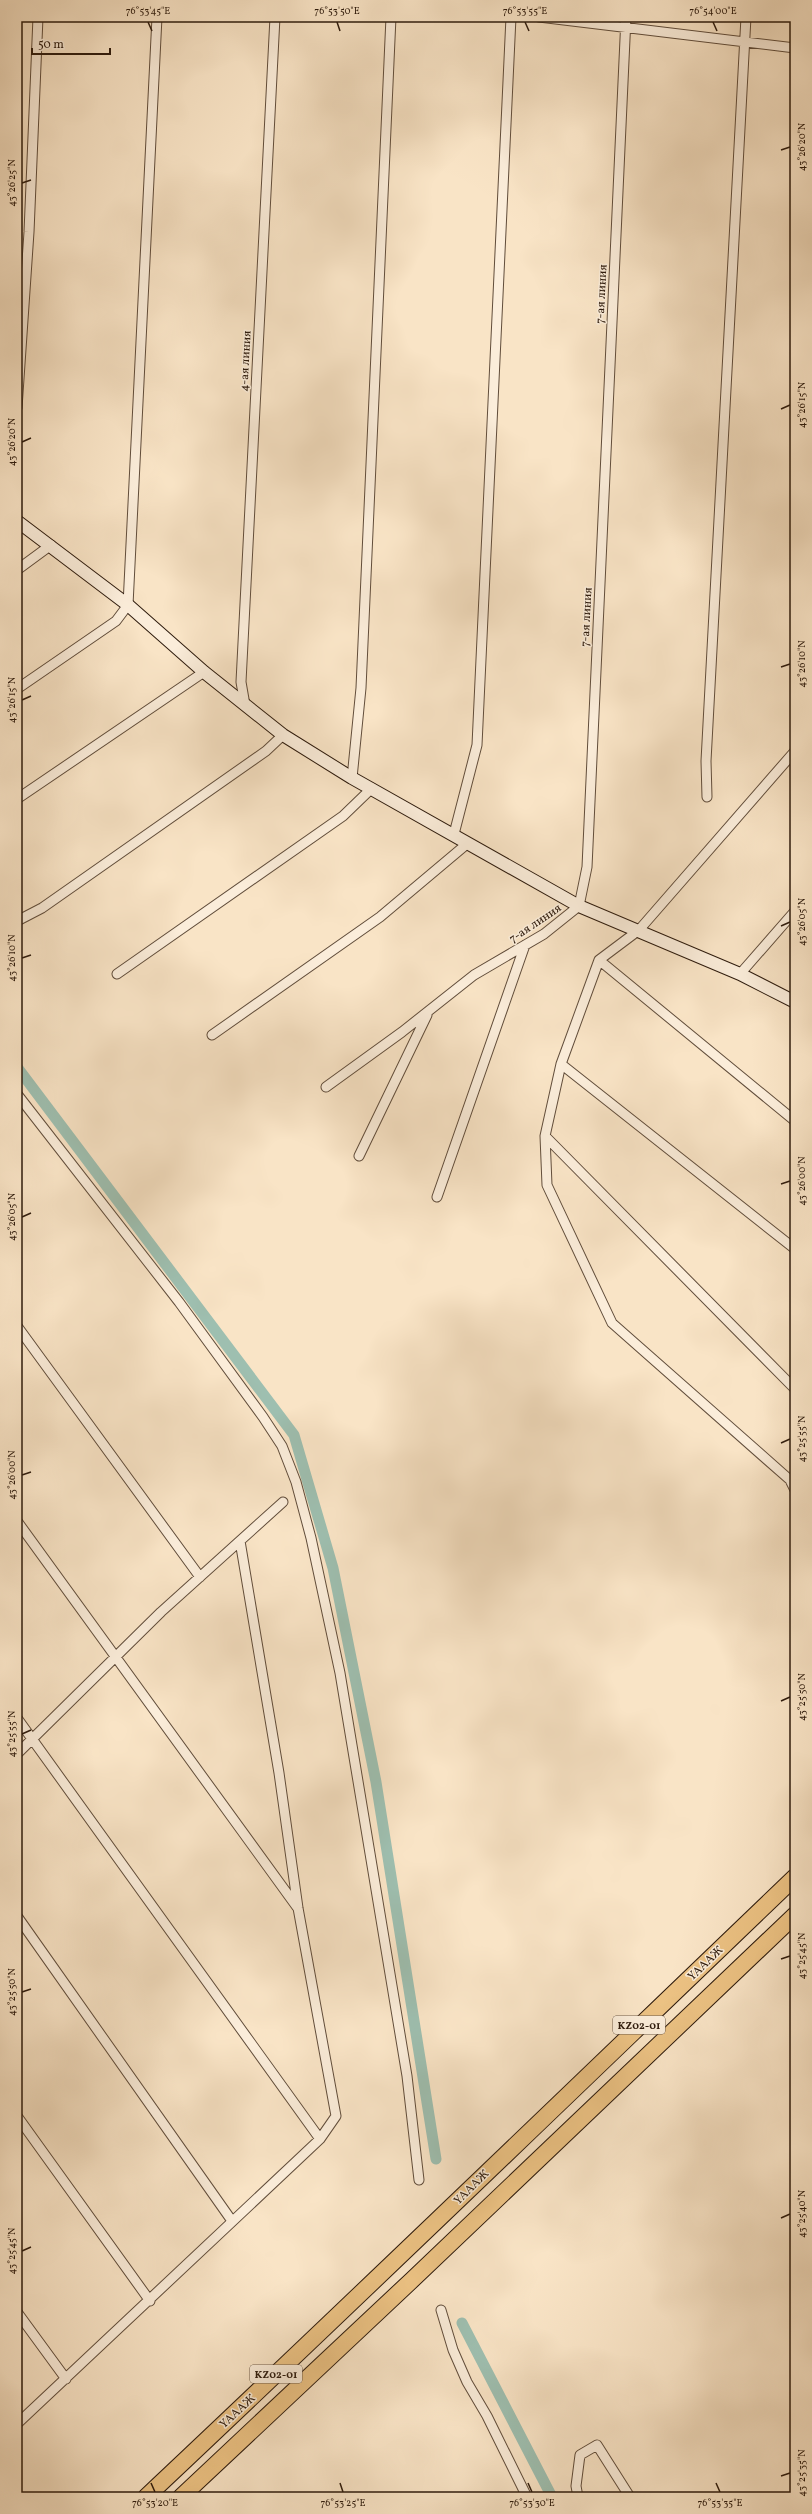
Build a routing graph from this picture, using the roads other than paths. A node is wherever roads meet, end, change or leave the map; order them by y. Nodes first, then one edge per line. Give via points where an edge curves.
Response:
1 (38, 17) edge
2 (157, 17) edge
3 (275, 17) edge
4 (391, 17) edge
5 (511, 17) edge
6 (539, 17) edge
7 (626, 17) edge
8 (746, 17) edge
9 (625, 27) junction
10 (745, 41) junction
11 (795, 48) edge
12 (17, 408) edge
13 (17, 521) edge
14 (51, 545) junction
15 (17, 570) edge
16 (128, 605) junction
17 (204, 672) junction
18 (17, 688) edge
19 (245, 705) junction
20 (283, 735) junction
21 (795, 751) edge
22 (352, 778) junction
23 (372, 788) junction
24 (707, 797) dead end
25 (17, 799) edge
26 (454, 834) junction
27 (468, 843) junction
28 (579, 906) junction
29 (795, 911) edge
30 (17, 921) edge
31 (639, 930) junction
32 (525, 945) junction
33 (600, 960) junction
34 (117, 974) dead end
35 (740, 974) junction
36 (795, 1002) edge
37 (428, 1012) junction
38 (212, 1035) dead end
39 (562, 1064) junction
40 (326, 1087) dead end
41 (17, 1094) edge
42 (795, 1121) edge
43 (545, 1136) junction
44 (359, 1156) dead end
45 (437, 1197) dead end
46 (795, 1249) edge
47 (17, 1326) edge
48 (795, 1389) edge
49 (793, 1478) edge
50 (795, 1490) edge
51 (283, 1502) dead end
52 (17, 1521) edge
53 (240, 1541) junction
54 (200, 1577) junction
55 (116, 1656) junction
56 (17, 1718) edge
57 (32, 1739) junction
58 (17, 1754) edge
59 (795, 1877) edge
60 (298, 1908) junction
61 (795, 1915) edge
62 (17, 1916) edge
63 (17, 2116) edge
64 (320, 2139) junction
65 (419, 2180) dead end
66 (232, 2221) junction
67 (150, 2301) junction
68 (441, 2310) dead end
69 (17, 2312) edge
70 (66, 2379) junction
71 (17, 2424) edge
72 (146, 2497) edge
73 (182, 2497) edge
74 (526, 2497) edge
75 (578, 2497) edge
76 (630, 2497) edge

1 - 12 street via 29,232
2 - 16 street
3 - 19 street, 4-ая линия via 241,682
4 - 22 street via 361,688
5 - 26 street via 477,745
6 - 9 street
7 - 9 street, 7-ая линия
8 - 10 street
9 - 10 street
9 - 28 street, 7-ая линия via 587,867
10 - 11 street
10 - 24 street via 708,737
13 - 14 street
14 - 15 street
14 - 16 street
16 - 17 street
16 - 18 street via 116,621
17 - 19 street
17 - 25 street
19 - 20 street
20 - 22 street
20 - 30 street via 266,751 42,908
21 - 31 street
22 - 23 street
23 - 26 street
23 - 34 street via 343,816
26 - 27 street
27 - 28 street
27 - 38 street via 380,918
28 - 31 street
28 - 32 street, 7-ая линия via 544,934
29 - 35 street
31 - 33 street
31 - 35 street
32 - 37 street, 7-ая линия via 474,975
32 - 45 street
33 - 39 street
33 - 42 street
35 - 36 street
37 - 40 street, 7-ая линия
37 - 44 street
39 - 43 street
39 - 46 street
41 - 65 street via 170,1290 263,1418 282,1446 293,1475 311,1538 340,1673 407,2076
43 - 48 street
43 - 49 street via 547,1185 612,1323
47 - 54 street
49 - 50 street
51 - 53 street
52 - 55 street
53 - 54 street
53 - 60 street via 279,1773
54 - 55 street
55 - 57 street
55 - 60 street
56 - 57 street
57 - 58 street
57 - 64 street
59 - 72 highway, ҮАААЖ / KZ02-01 via 484,2174 406,2252
60 - 64 street via 335,2102 336,2116
61 - 73 highway, ҮАААЖ / KZ02-01
62 - 66 street
63 - 67 street
64 - 66 street
66 - 67 street
67 - 70 street
68 - 74 street via 453,2350 467,2382
69 - 70 street
70 - 71 street
75 - 76 street via 576,2486 580,2455 597,2445

